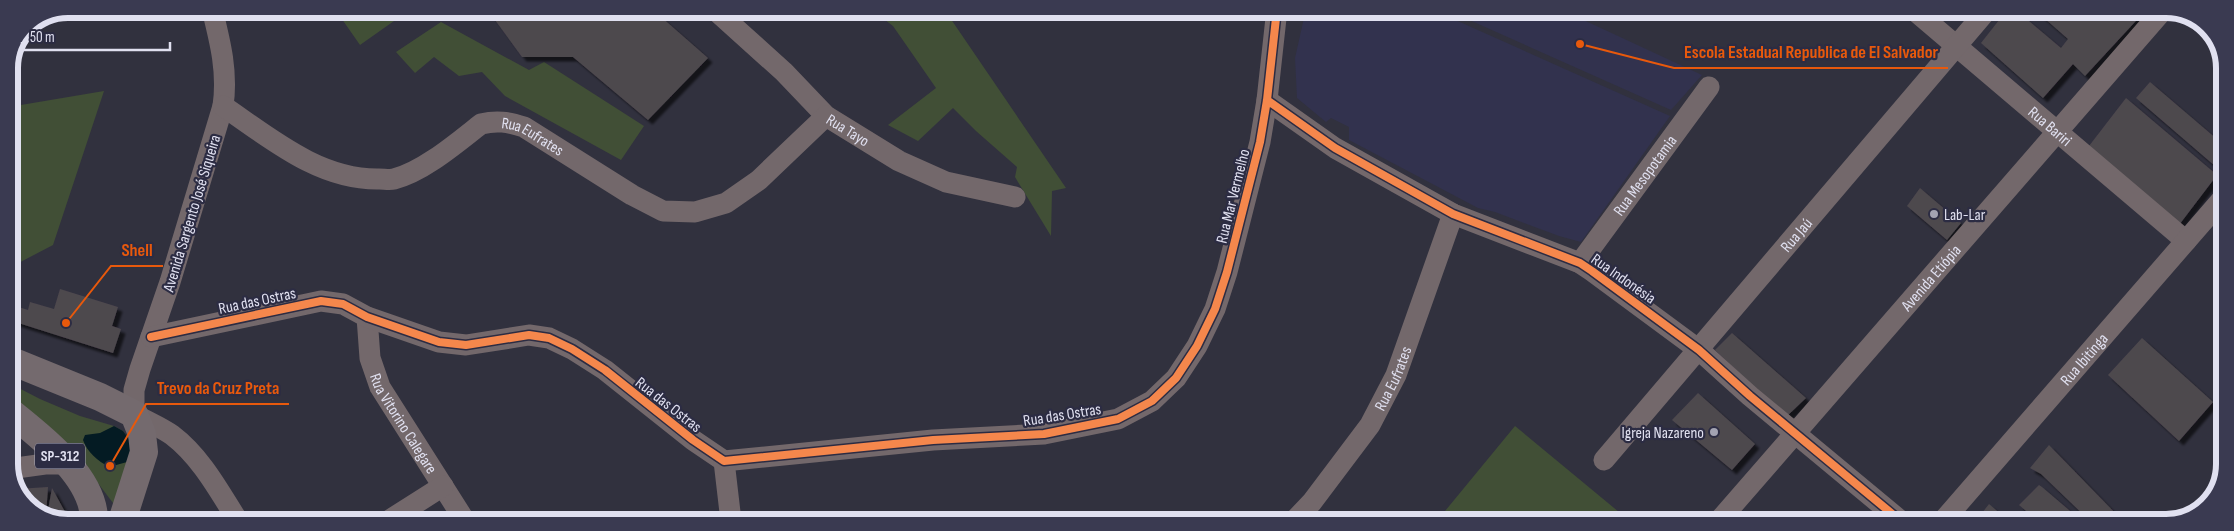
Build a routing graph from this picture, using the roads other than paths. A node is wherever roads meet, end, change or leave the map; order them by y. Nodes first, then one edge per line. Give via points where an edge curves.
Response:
1 (214, 18) edge
2 (724, 18) edge
3 (1276, 18) edge
4 (1924, 18) edge
5 (1980, 18) edge
6 (2156, 18) edge
7 (1957, 46) junction
8 (1709, 86) dead end
9 (1268, 100) junction
10 (223, 106) junction
11 (826, 116) junction
12 (2058, 132) junction
13 (1015, 198) dead end
14 (2216, 206) edge
15 (1454, 214) junction
16 (2186, 241) junction
17 (1580, 263) junction
18 (367, 317) junction
19 (151, 337) junction
20 (1699, 350) junction
21 (18, 364) edge
22 (1176, 378) joint
23 (134, 414) junction
24 (18, 419) edge
25 (1794, 432) junction
26 (1604, 460) dead end
27 (724, 461) junction
28 (67, 464) junction
29 (18, 468) edge
30 (443, 486) junction
31 (94, 514) edge
32 (124, 514) edge
33 (233, 514) edge
34 (399, 514) edge
35 (461, 514) edge
36 (730, 514) edge
37 (1301, 514) edge
38 (1725, 514) edge
39 (1892, 514) edge
40 (1949, 514) edge

1 - 10 street, Avenida Sargento José Siqueira via 226,81
2 - 11 street, Rua Tayo via 784,72
3 - 9 street, Rua Mar Vermelho
4 - 7 street, Rua Bariri
5 - 7 street, Rua Jaú
6 - 12 street, Avenida Etiópia
7 - 12 street, Rua Bariri
7 - 20 street, Rua Jaú
8 - 17 street, Rua Mesopotamia
9 - 15 street, Rua Indonésia via 1335,148
9 - 22 street, Rua Mar Vermelho via 1253,172 1214,310 1197,346
10 - 11 street, Rua Eufrates via 286,149 330,171 363,179 394,179 417,170 481,124 506,121 524,127 663,211 695,212 726,203 759,180
10 - 19 street, Avenida Sargento José Siqueira
11 - 13 street, Rua Tayo via 899,161 946,182
12 - 16 street, Rua Bariri
12 - 25 street, Avenida Etiópia
14 - 16 street, Rua Ibitinga
15 - 17 street, Rua Indonésia
15 - 37 street, Rua Eufrates via 1396,375 1370,425
16 - 40 street, Rua Ibitinga
17 - 20 street, Rua Indonésia
18 - 19 street, Rua das Ostras via 343,304 321,301
18 - 27 street, Rua das Ostras via 439,342 466,345 529,335 549,338 605,370
18 - 30 street, Rua Vitorino Calegare via 370,358 380,387
19 - 23 street, Avenida Sargento José Siqueira via 134,390
20 - 25 street, Rua Indonésia
20 - 26 street, Rua Jaú
21 - 23 main road
22 - 27 street, Rua das Ostras via 1152,401 1118,419 1044,434 932,440
23 - 32 main road via 142,434 144,452
23 - 33 street via 172,435 191,453
24 - 28 main road, SP-312
25 - 38 street, Avenida Etiópia
25 - 39 street, Rua Indonésia
27 - 36 street
28 - 29 street
28 - 31 main road, SP-312 via 87,490
30 - 34 street
30 - 35 street, Rua Vitorino Calegare

